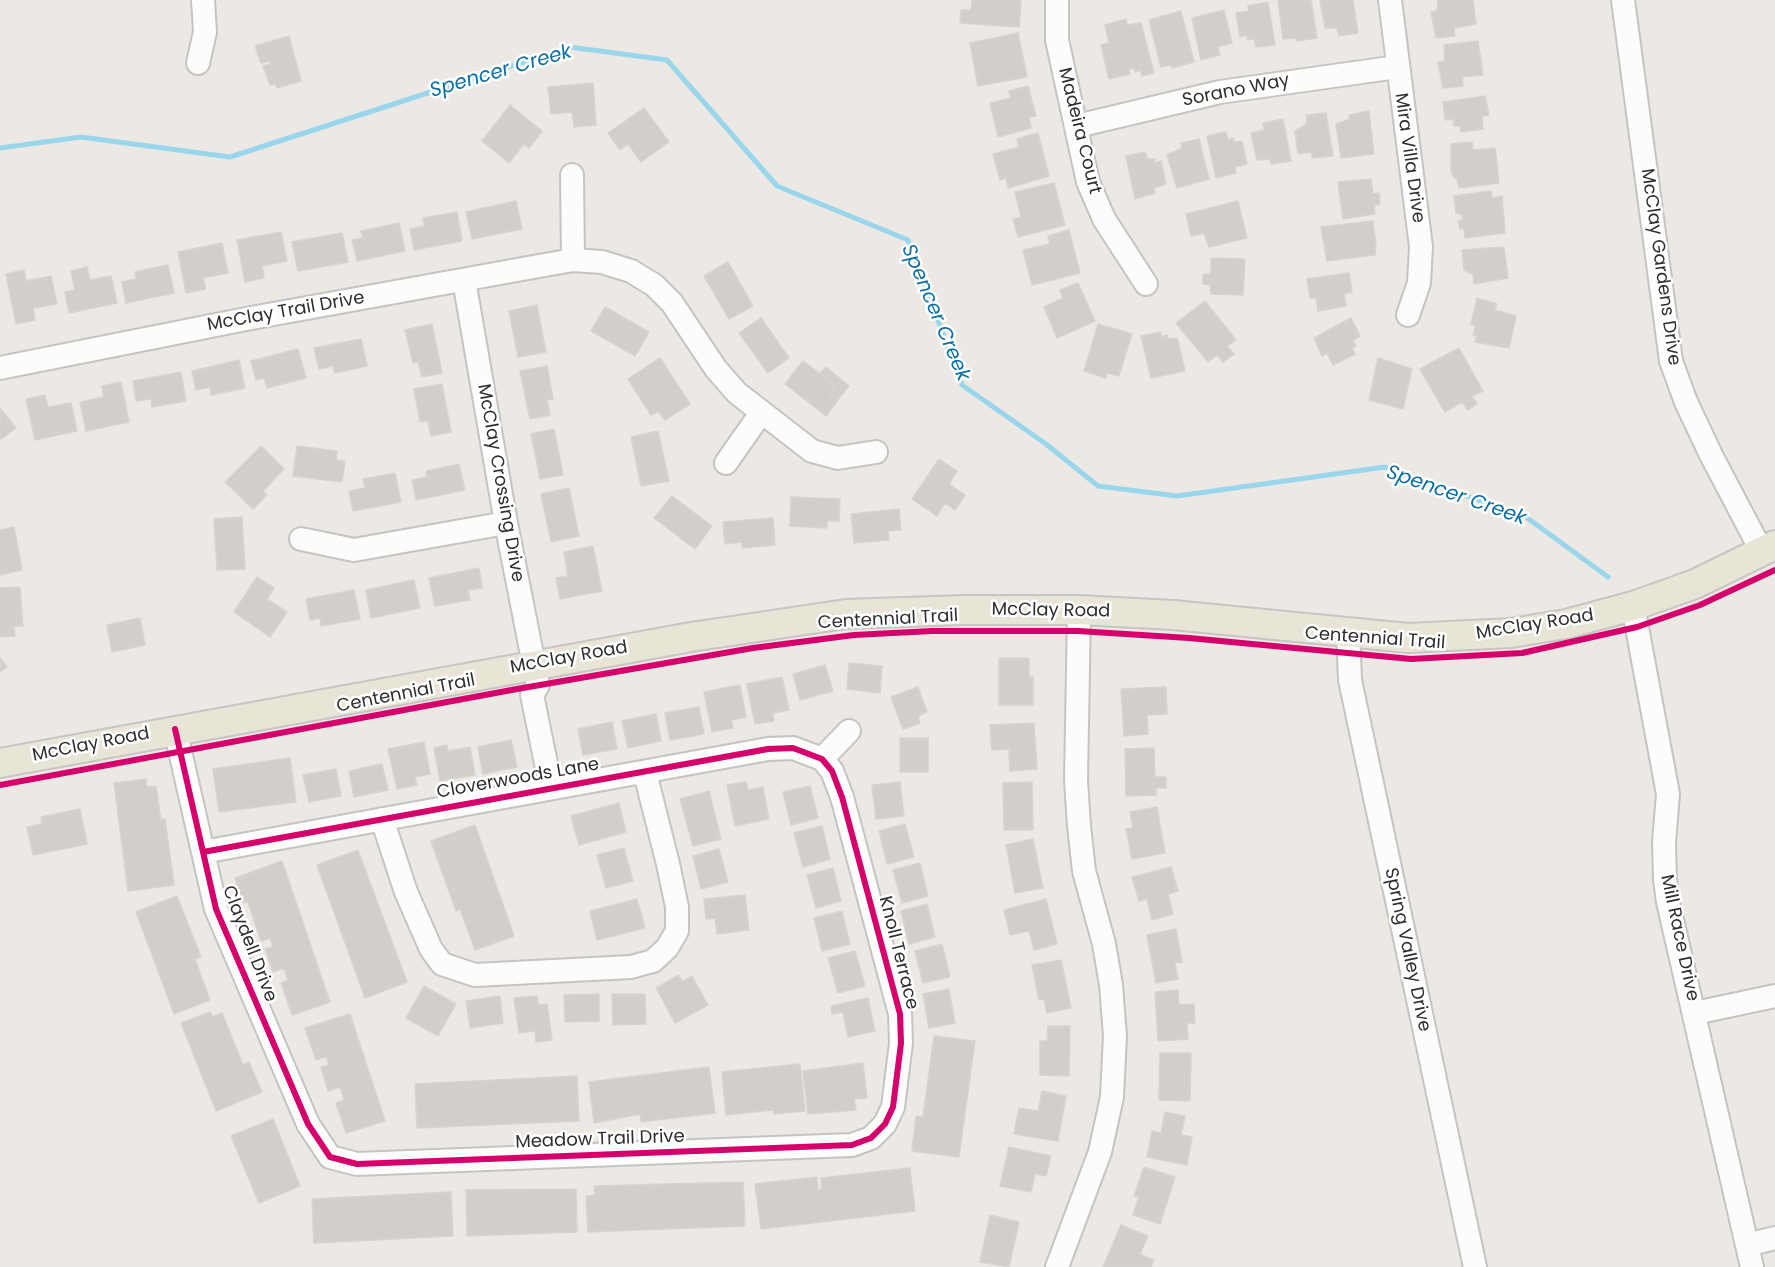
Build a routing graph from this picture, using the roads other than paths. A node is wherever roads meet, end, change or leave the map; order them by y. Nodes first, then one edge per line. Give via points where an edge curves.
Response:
1 (203, 0) edge
2 (1057, 0) edge
3 (1390, 0) edge
4 (1623, 0) edge
5 (198, 63) dead end
6 (1397, 67) junction
7 (1077, 126) junction
8 (572, 175) dead end
9 (573, 260) junction
10 (464, 280) junction
11 (1146, 284) dead end
12 (1408, 315) dead end
13 (0, 368) edge
14 (761, 412) junction
15 (876, 452) dead end
16 (726, 463) dead end
17 (506, 523) junction
18 (301, 540) dead end
19 (1768, 549) edge
20 (1633, 606) junction
21 (1078, 610) junction
22 (1348, 632) junction
23 (536, 675) junction
24 (175, 729) junction
25 (849, 731) dead end
26 (0, 763) edge
27 (827, 765) junction
28 (645, 773) junction
29 (557, 787) junction
30 (382, 819) junction
31 (202, 852) junction
32 (1775, 996) edge
33 (1695, 1013) junction
34 (871, 1138) joint
35 (330, 1156) joint
36 (1775, 1238) edge
37 (1747, 1245) junction
38 (1057, 1267) edge
39 (1475, 1267) edge
40 (1752, 1267) edge

1 - 5 street via 205,32
2 - 7 street, Madeira Court via 1057,40
3 - 6 street, Mira Villa Drive
4 - 19 street, McClay Gardens Drive via 1671,361 1706,445
6 - 7 street, Sorano Way via 1220,92
6 - 12 street, Mira Villa Drive via 1420,247 1419,284
7 - 11 street, Madeira Court via 1096,202
8 - 9 street
9 - 10 street, McClay Trail Drive
9 - 14 street, McClay Trail Drive via 612,265 654,285 672,303 716,369
10 - 13 street, McClay Trail Drive
10 - 17 street, McClay Crossing Drive
14 - 15 street, McClay Trail Drive via 812,451 838,458
14 - 16 street
17 - 18 street via 354,550
17 - 23 street, McClay Crossing Drive
19 - 20 main road, McClay Road via 1695,584
20 - 22 main road, McClay Road via 1566,624 1511,633 1408,638
20 - 33 street, Mill Race Drive via 1668,794 1665,879
21 - 22 main road, McClay Road
21 - 23 main road, McClay Road via 846,614 713,633
21 - 38 street via 1079,826 1084,871 1108,965 1115,1036 1112,1097 1100,1152
22 - 39 street, Spring Valley Drive via 1350,680
23 - 24 main road, McClay Road
23 - 29 street, McClay Crossing Drive via 547,692 562,772
24 - 26 main road, McClay Road
24 - 31 street, Claydell Drive
25 - 27 street
27 - 28 street, Cloverwoods Lane via 793,748 768,749
27 - 34 street, Knoll Terrace via 842,797 900,1014 901,1043 893,1107 885,1124
28 - 29 street, Cloverwoods Lane
28 - 30 street via 677,907 677,931 653,961 631,967 475,975 442,964 431,949 406,892
29 - 30 street, Cloverwoods Lane
30 - 31 street, Cloverwoods Lane
31 - 35 street, Claydell Drive via 216,909 253,1000 308,1124
32 - 33 street
33 - 37 street, Mill Race Drive via 1718,1130
34 - 35 street, Meadow Trail Drive via 852,1145 821,1147 376,1164 357,1164
36 - 37 street
37 - 40 street, Mill Race Drive

